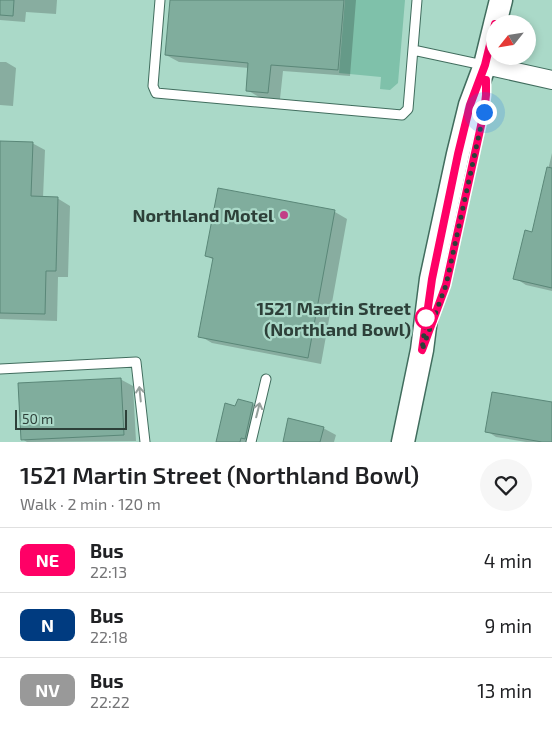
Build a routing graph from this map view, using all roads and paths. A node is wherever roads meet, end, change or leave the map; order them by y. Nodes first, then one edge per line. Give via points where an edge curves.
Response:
1 (160, 0) edge
2 (417, 0) edge
3 (501, 0) edge
4 (497, 15) edge
5 (413, 50) junction
6 (486, 61) edge
7 (485, 65) junction
8 (552, 80) edge
9 (0, 369) edge
10 (266, 379) dead end
11 (145, 442) edge
12 (251, 442) edge
13 (403, 442) edge

1 - 5 lane via 153,86 161,94 402,115 408,109
2 - 5 lane
3 - 4 street
5 - 7 lane
6 - 7 street
7 - 8 street
7 - 13 street via 484,112 446,285 422,350
11 -> 9 lane via 136,362
12 -> 10 lane

